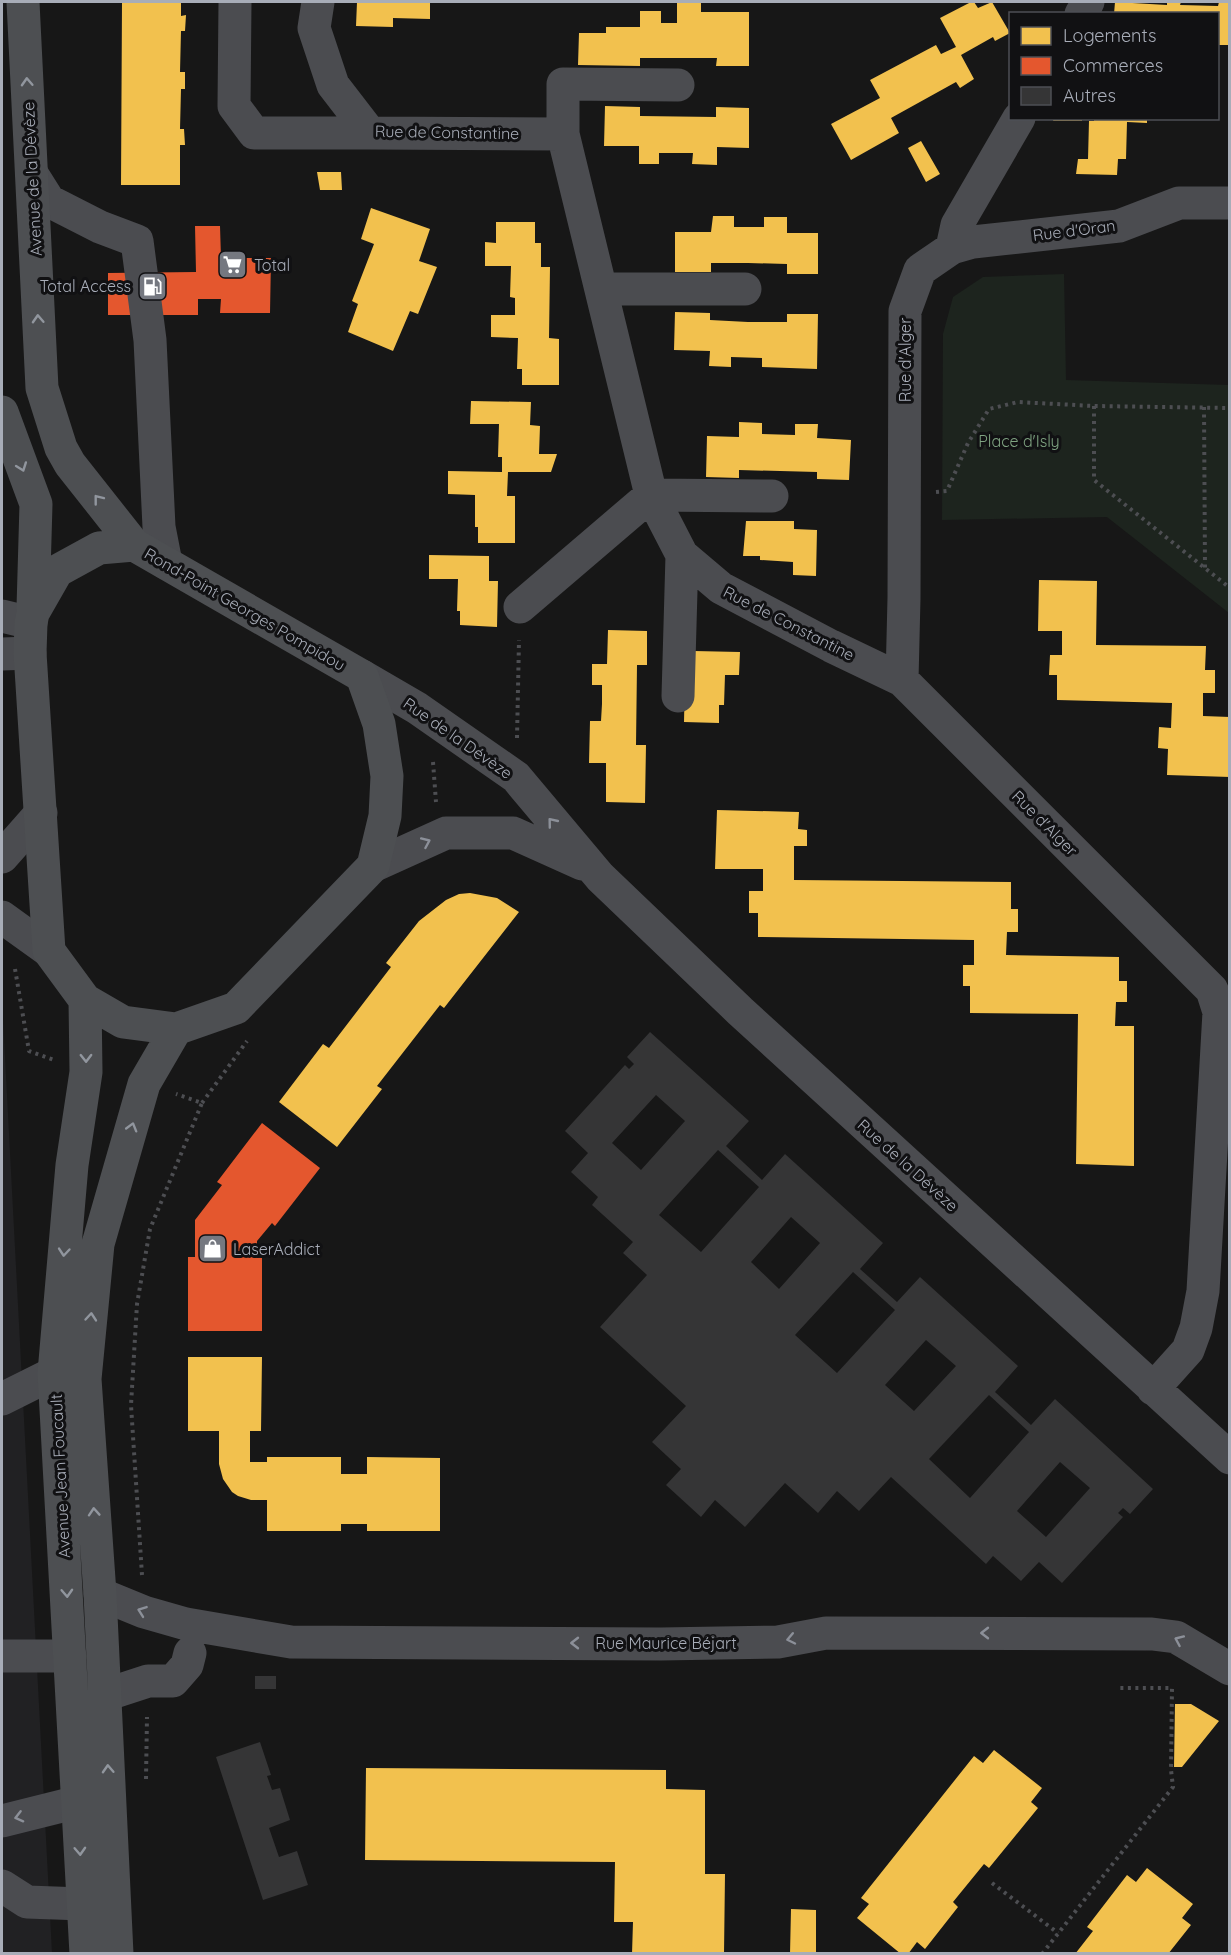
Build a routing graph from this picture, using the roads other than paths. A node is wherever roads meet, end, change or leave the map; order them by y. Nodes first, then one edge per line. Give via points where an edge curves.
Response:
1 (23, 2) edge
2 (235, 2) edge
3 (318, 2) edge
4 (678, 86) dead end
5 (1018, 120) edge
6 (370, 133) junction
7 (562, 134) junction
8 (32, 174) junction
9 (1230, 203) edge
10 (952, 248) junction
11 (602, 289) junction
12 (744, 290) dead end
13 (2, 412) edge
14 (651, 495) junction
15 (772, 496) dead end
16 (134, 545) junction
17 (682, 555) junction
18 (166, 563) junction
19 (520, 607) road end
20 (20, 632) edge
21 (362, 676) junction
22 (902, 680) junction
23 (678, 696) dead end
24 (41, 813) junction
25 (2, 857) edge
26 (373, 866) junction
27 (589, 867) junction
28 (4, 918) edge
29 (49, 951) junction
30 (85, 1000) junction
31 (176, 1029) junction
32 (54, 1373) junction
33 (1153, 1389) junction
34 (2, 1400) edge
35 (1230, 1458) edge
36 (100, 1594) junction
37 (190, 1653) dead end
38 (2, 1656) edge
39 (70, 1656) junction
40 (1230, 1669) edge
41 (105, 1695) junction
42 (78, 1802) junction
43 (2, 1821) edge
44 (2, 1886) edge
45 (83, 1904) junction
46 (86, 1953) edge
47 (117, 1953) edge

8 -> 1 main road, Avenue de la Dévèze
2 - 6 street via 234,106 254,133
3 - 6 street, Rue de Constantine via 314,28 333,86
4 - 7 street, Rue de Constantine via 563,84
5 - 10 street via 957,225
6 - 7 street, Rue de Constantine
7 - 11 street, Rue de Constantine
16 -> 8 main road, Avenue de la Dévèze via 70,464 42,388
8 - 18 street via 49,201 137,241 150,340 159,527
9 - 10 street, Rue d'Oran via 1179,203 1119,226 973,242
10 - 22 street, Rue d'Alger via 920,270 905,311
11 - 12 street
11 - 14 street, Rue de Constantine
13 -> 20 main road via 36,504
14 - 15 street
14 - 17 street, Rue de Constantine
14 - 19 street
16 - 18 main road, Rond-Point Georges Pompidou
16 - 20 main road, Rond-Point Georges Pompidou via 99,548 57,571
17 - 22 street, Rue de Constantine via 721,588
17 - 23 street, Rue de Constantine
18 - 21 main road, Rond-Point Georges Pompidou
20 - 24 main road
21 - 26 main road, Rond-Point Georges Pompidou via 380,724 387,776 385,816
27 -> 21 street, Rue de la Dévèze via 516,777 417,708
22 - 33 street, Rue d'Alger via 1212,990 1219,1012 1203,1291 1188,1350
24 - 25 street
24 - 29 main road
26 -> 27 street, Rue de la Dévèze via 446,833 513,833
26 - 31 main road via 236,1008
27 - 33 street, Rue de la Dévèze via 740,1011
28 - 29 street
29 - 30 main road
30 - 31 main road via 123,1022
30 -> 32 main road, Avenue Jean Foucault via 86,1072 72,1165
36 -> 31 main road, Avenue Jean Foucault via 85,1379 98,1244 144,1084
32 - 34 street
32 -> 39 main road, Avenue Jean Foucault
33 - 35 street, Rue de la Dévèze
40 -> 36 street, Rue Maurice Béjart via 1176,1637 1152,1634 825,1633 778,1642 661,1644 291,1642 186,1624
36 - 41 main road, Avenue Jean Foucault
37 - 41 street via 187,1665 173,1681 148,1681
38 - 39 street
39 - 42 main road, Avenue Jean Foucault
47 -> 41 main road, Avenue Jean Foucault
42 -> 43 street
42 -> 45 main road, Avenue Jean Foucault
44 - 45 street via 27,1902
45 - 46 main road, Avenue Jean Foucault

